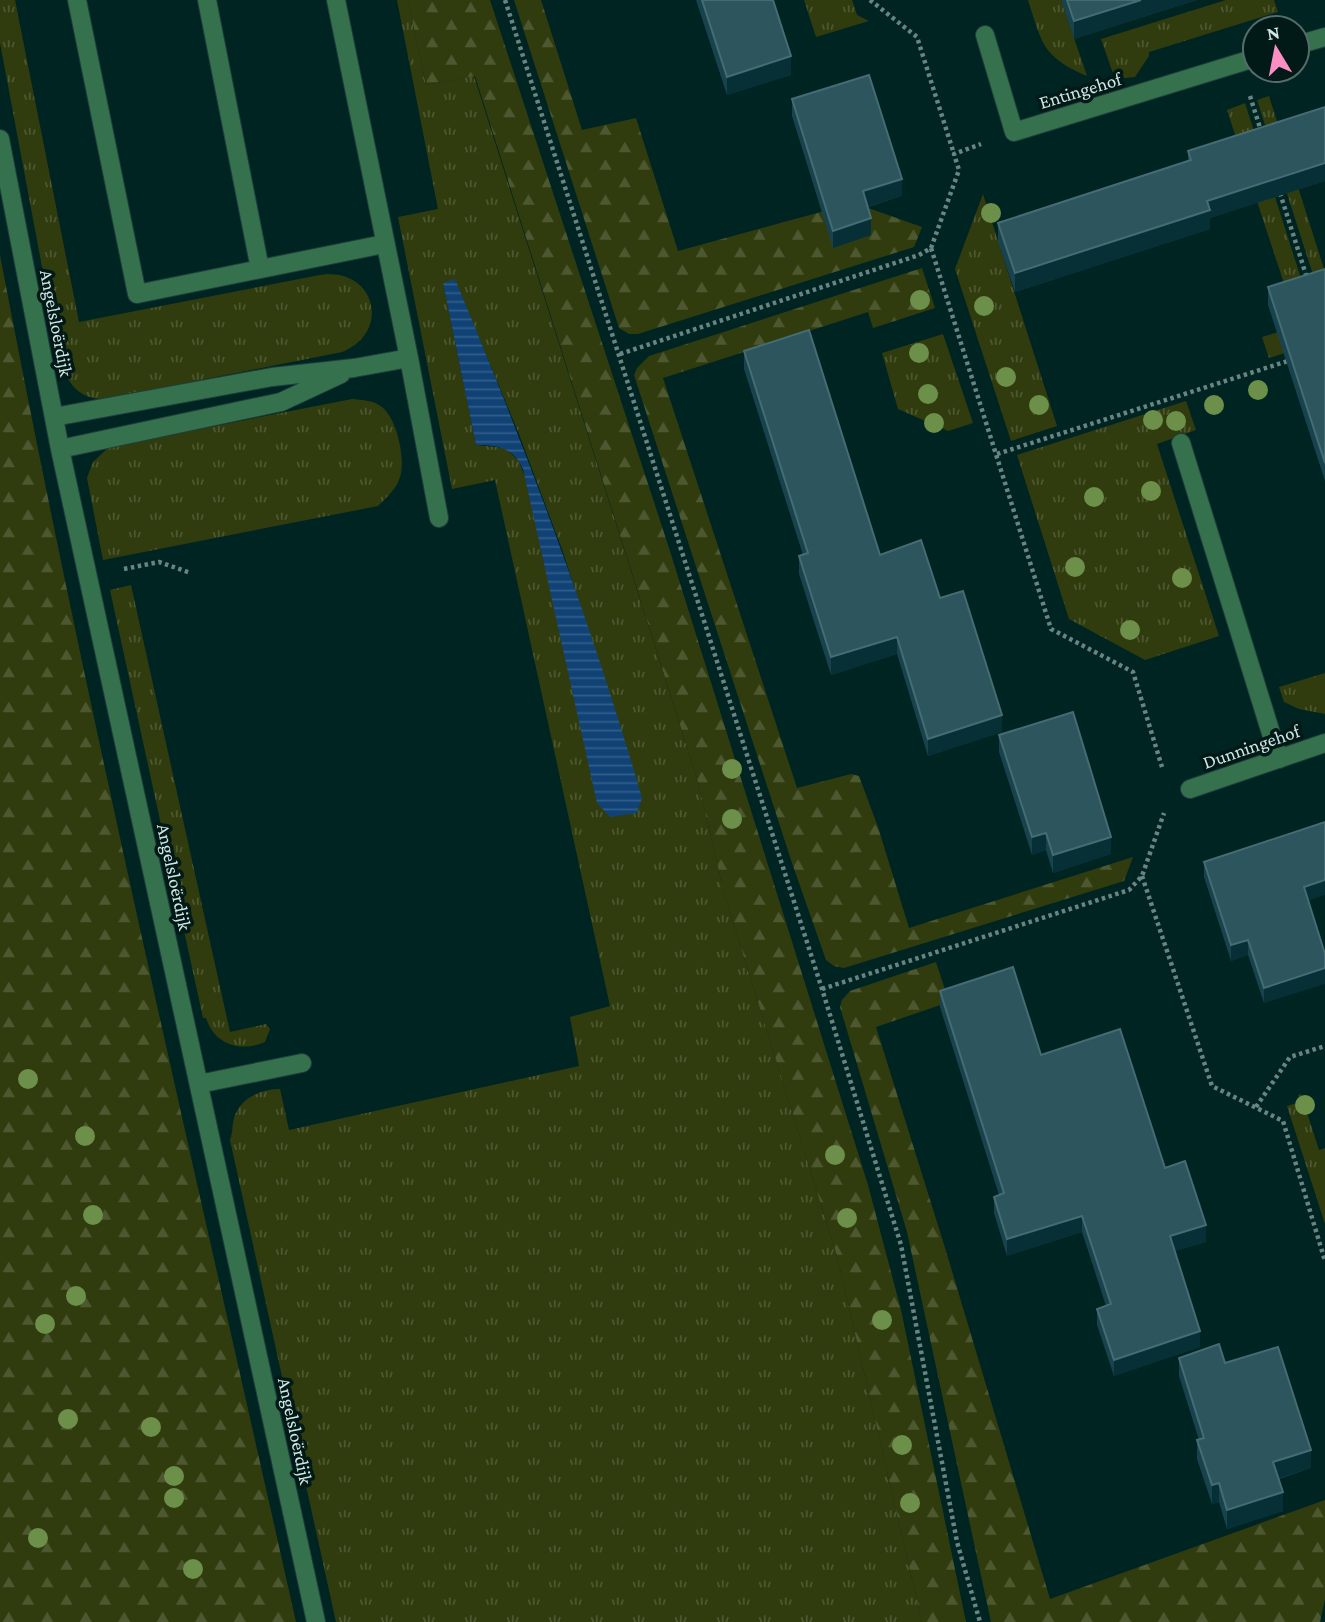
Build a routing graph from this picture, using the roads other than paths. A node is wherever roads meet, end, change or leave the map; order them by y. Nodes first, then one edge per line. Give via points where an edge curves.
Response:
1 (78, 0) edge
2 (207, 0) edge
3 (336, 0) edge
4 (985, 36) dead end
5 (1241, 62) edge
6 (0, 139) edge
7 (384, 244) junction
8 (260, 269) junction
9 (409, 358) junction
10 (354, 368) junction
11 (54, 417) junction
12 (1181, 443) dead end
13 (60, 449) junction
14 (439, 519) dead end
15 (1325, 743) edge
16 (1279, 759) junction
17 (1190, 789) road end
18 (302, 1063) dead end
19 (199, 1084) junction
20 (316, 1622) edge

1 - 8 street via 137,294
2 - 8 street
3 - 7 street
4 - 5 street, Entingehof via 1014,132
6 - 11 street, Angelsloërdijk
7 - 8 street
7 - 9 street
9 - 10 street
9 - 14 street
10 - 11 street via 272,377
10 - 13 street via 281,402
11 - 13 street, Angelsloërdijk
12 - 16 street
13 - 19 street, Angelsloërdijk
15 - 16 street, Dunningehof
16 - 17 street, Dunningehof
18 - 19 street
19 - 20 street, Angelsloërdijk

